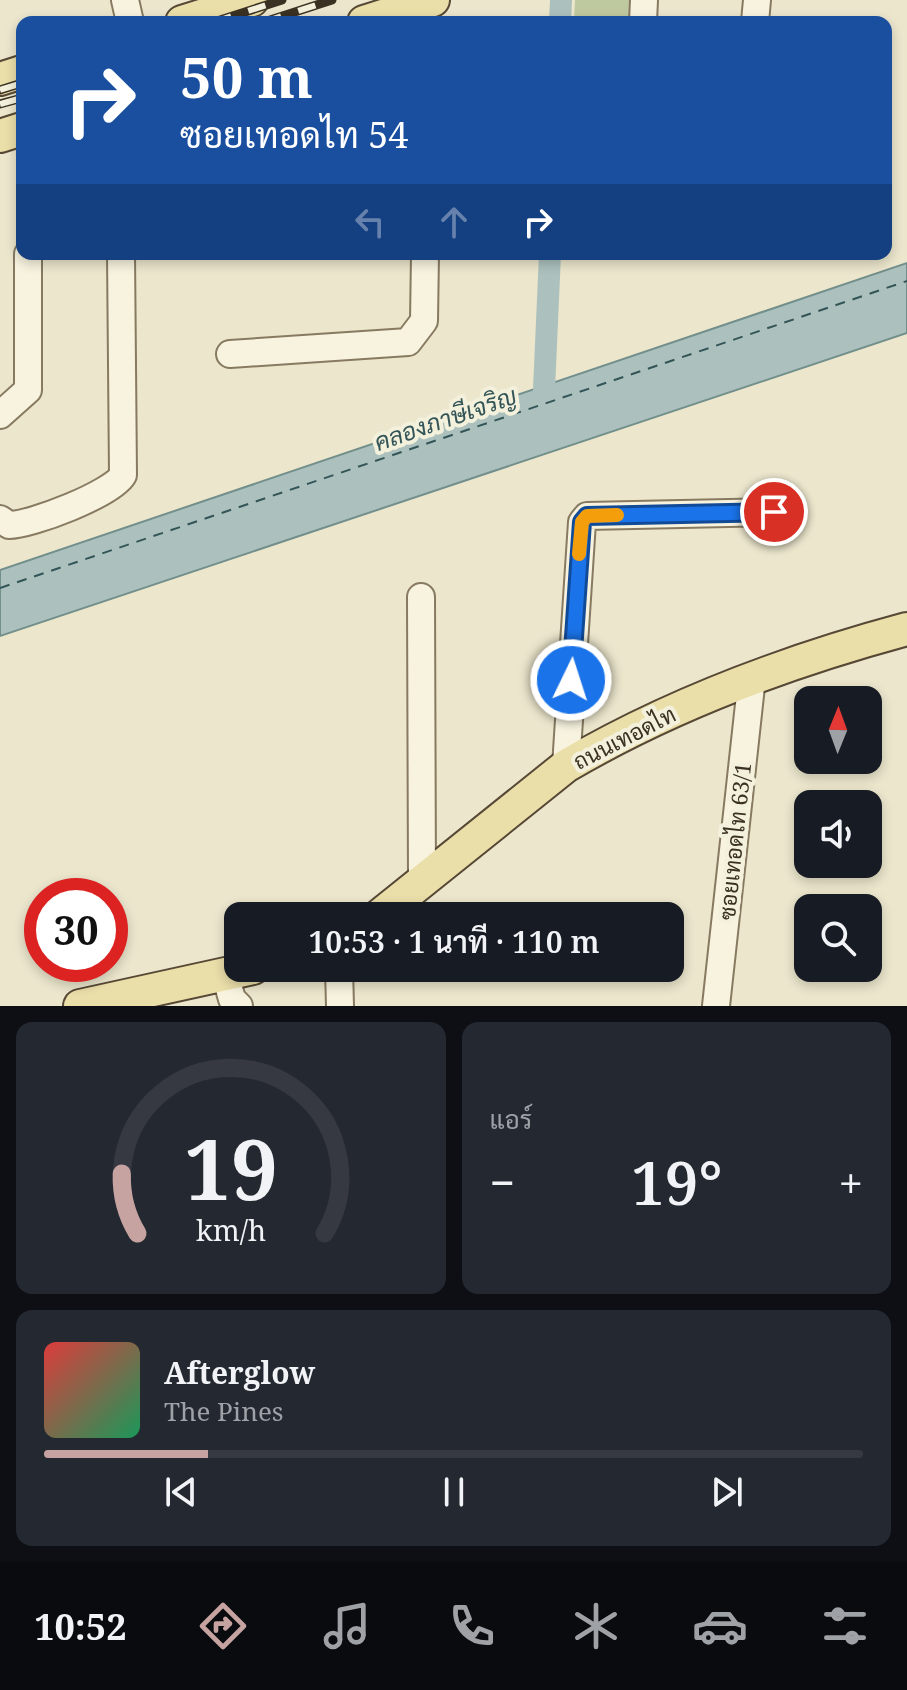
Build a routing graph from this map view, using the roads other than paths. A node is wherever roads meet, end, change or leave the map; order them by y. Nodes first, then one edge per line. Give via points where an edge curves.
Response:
1 (252, 0) edge
2 (429, 8) edge
3 (201, 16) edge
4 (392, 16) edge
5 (28, 260) edge
6 (121, 260) edge
7 (425, 260) edge
8 (230, 354) dead end
9 (0, 415) edge
10 (774, 512) dead end
11 (0, 519) edge
12 (421, 597) dead end
13 (907, 629) edge
14 (752, 677) junction
15 (566, 766) junction
16 (422, 881) junction
17 (396, 902) edge
18 (224, 974) edge
19 (236, 982) edge
20 (339, 982) edge
21 (89, 1005) edge
22 (239, 1006) edge
23 (340, 1006) edge
24 (716, 1006) edge

1 - 3 main road
2 - 4 main road
5 - 9 street via 28,390
6 - 11 street via 123,475 111,488 28,522 9,525
7 - 8 street via 424,321 408,342
10 - 15 street via 587,516 582,522
12 - 16 street
13 - 14 main road, ถนนเทอดไท
14 - 15 main road, ถนนเทอดไท
14 - 24 street, ซอยเทอดไท 63/1
15 - 16 main road, ถนนเทอดไท
16 - 17 main road, ถนนเทอดไท
18 - 21 main road
19 - 22 street via 232,999
20 - 23 street

